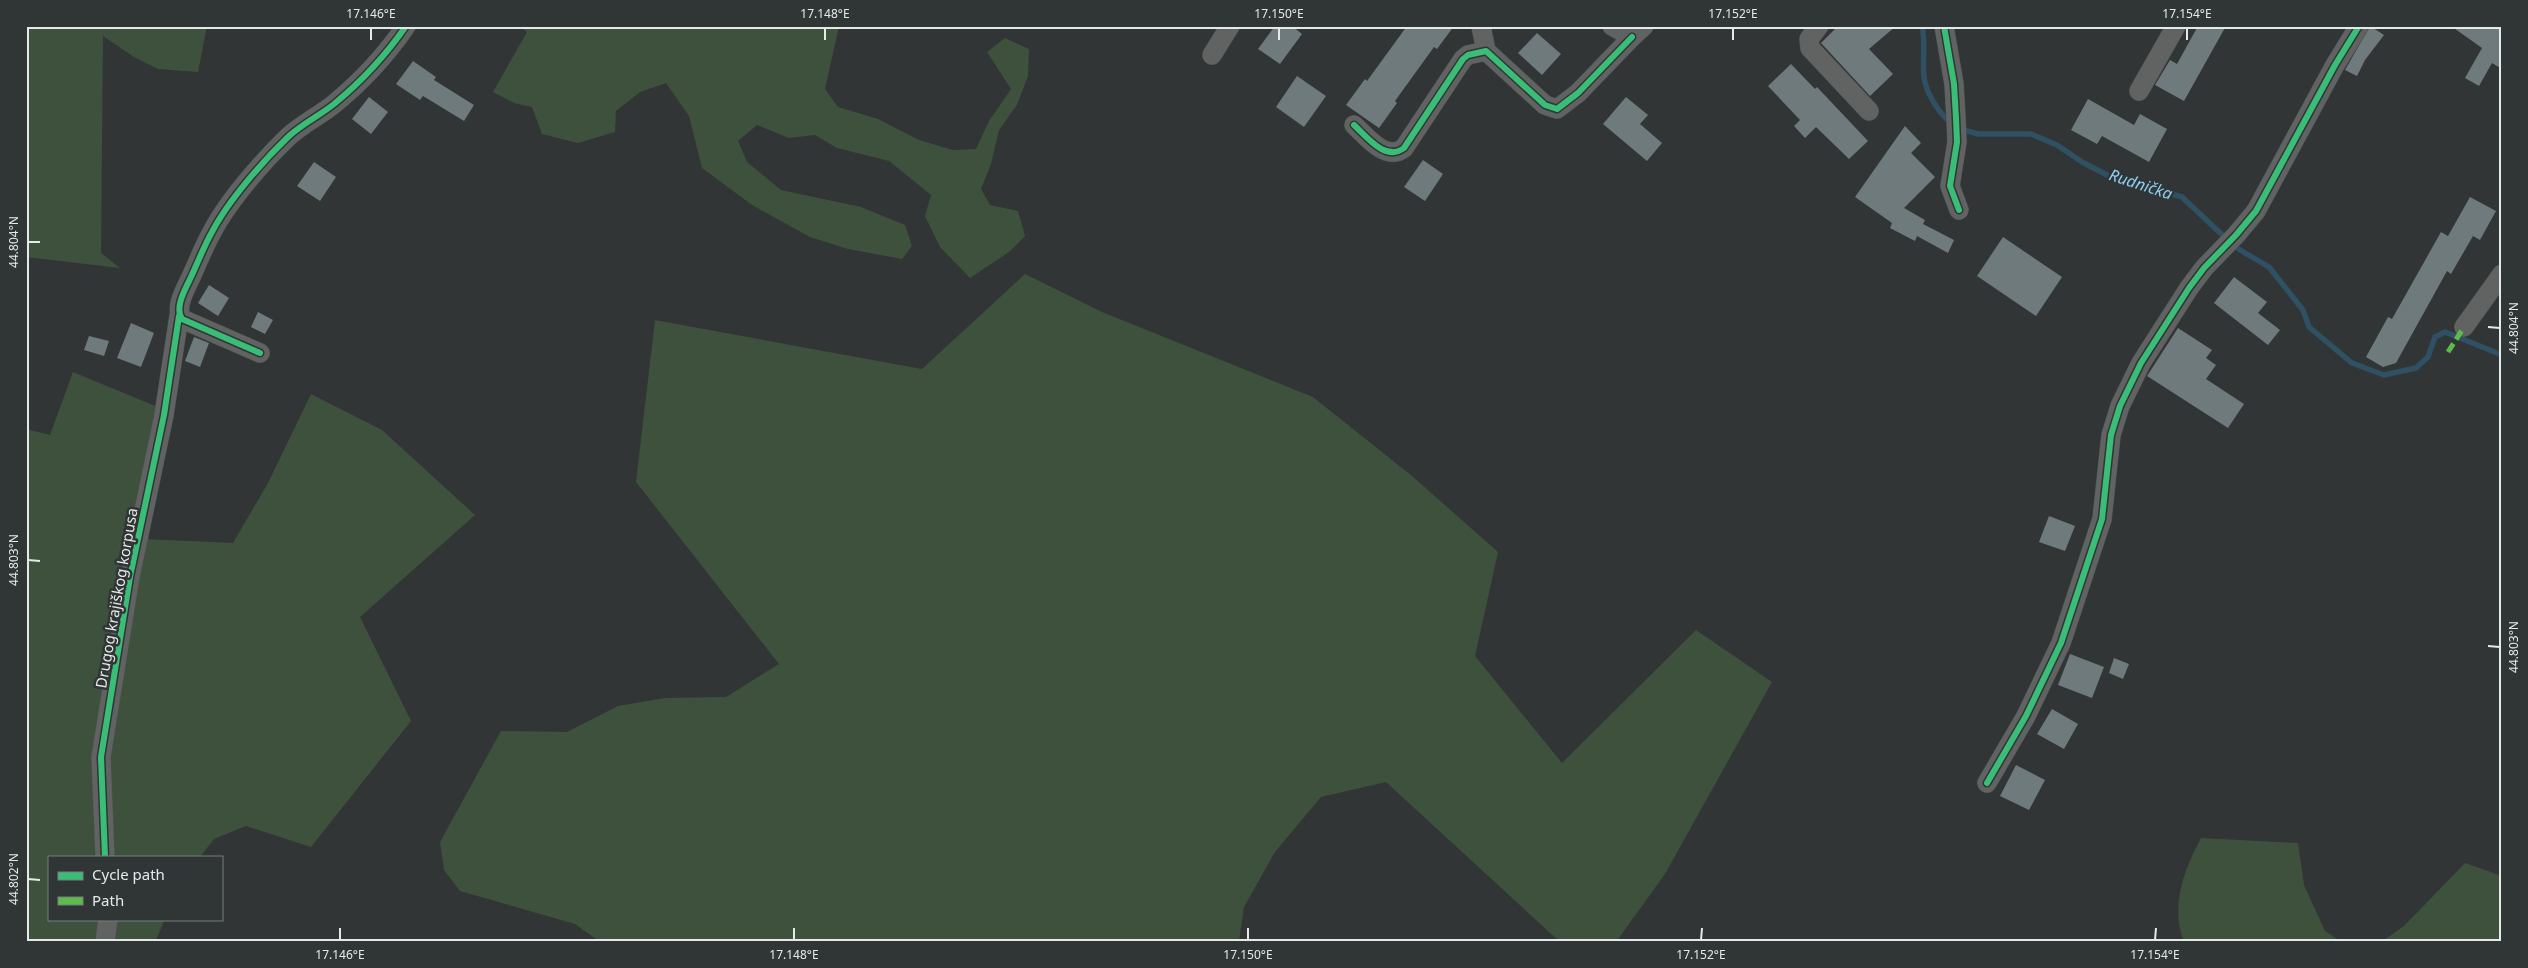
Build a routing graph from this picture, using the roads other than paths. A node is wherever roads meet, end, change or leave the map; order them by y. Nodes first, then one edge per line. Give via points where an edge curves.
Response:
1 (406, 26) edge
2 (1230, 26) edge
3 (1481, 26) edge
4 (1612, 26) edge
5 (1819, 26) edge
6 (1944, 26) edge
7 (2176, 26) edge
8 (2359, 26) edge
9 (1638, 32) edge
10 (1486, 51) junction
11 (1212, 55) dead end
12 (2139, 91) dead end
13 (1869, 111) dead end
14 (1354, 125) dead end
15 (1958, 210) dead end
16 (2502, 274) edge
17 (179, 316) junction
18 (2464, 327) dead end
19 (260, 353) dead end
20 (1987, 783) dead end
21 (105, 856) edge
22 (108, 920) edge
23 (105, 942) edge

1 - 17 street, Drugog krajiškog korpusa via 376,65 334,104 288,137 229,206 212,231 186,288
2 - 11 street
3 - 10 street
4 - 9 street
5 - 13 street via 1809,40 1810,48
6 - 15 street via 1954,84 1957,142 1950,186
7 - 12 street
8 - 20 street via 2256,211 2204,268 2141,363 2120,406 2111,435 2102,519 2061,643 2026,716
9 - 10 street via 1578,93 1557,109 1545,105
10 - 14 street via 1464,59 1398,153 1388,153 1380,148
16 - 18 street
17 - 19 street
17 - 21 street, Drugog krajiškog korpusa via 164,415 130,577 101,757
22 - 23 street

